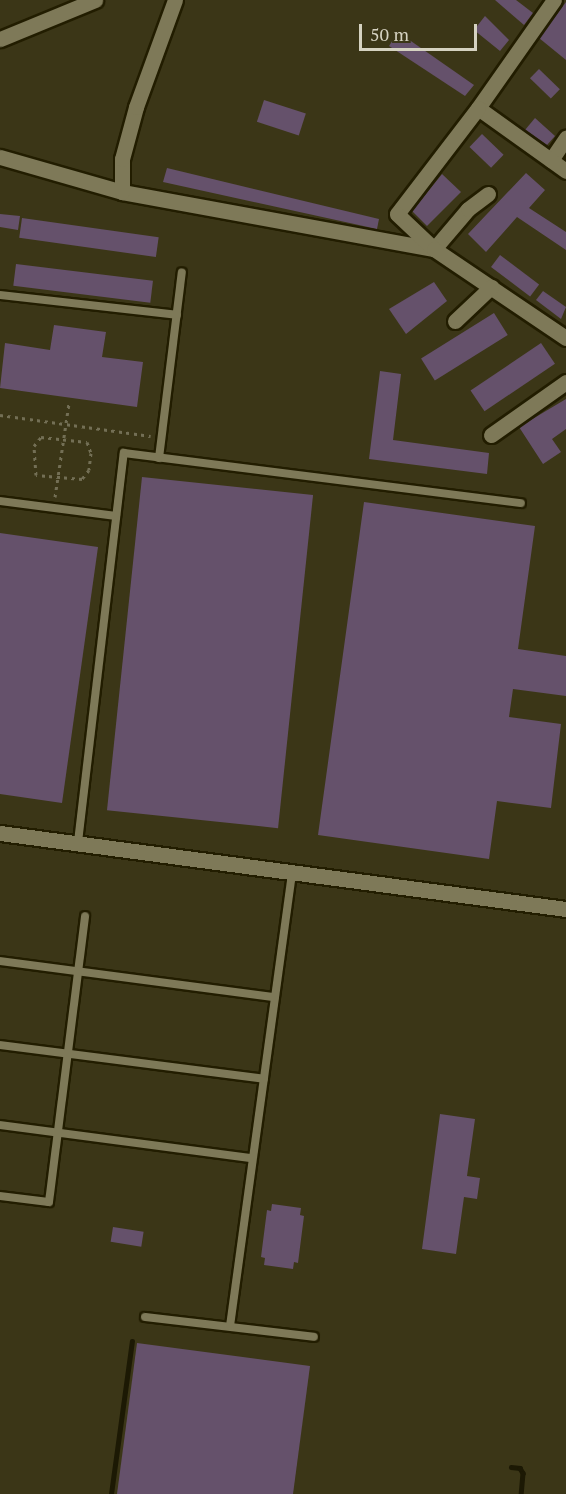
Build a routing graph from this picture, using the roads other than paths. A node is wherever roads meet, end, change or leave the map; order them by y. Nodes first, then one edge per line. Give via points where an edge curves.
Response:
1 (94, 0) edge
2 (175, 0) edge
3 (554, 0) edge
4 (0, 39) edge
5 (478, 108) junction
6 (566, 138) edge
7 (0, 157) edge
8 (551, 160) junction
9 (566, 171) edge
10 (122, 192) junction
11 (488, 194) dead end
12 (434, 249) junction
13 (182, 272) dead end
14 (490, 287) junction
15 (0, 295) edge
16 (177, 315) junction
17 (454, 321) dead end
18 (566, 338) edge
19 (566, 382) edge
20 (491, 435) dead end
21 (159, 458) junction
22 (0, 501) edge
23 (521, 503) dead end
24 (116, 516) junction
25 (0, 833) edge
26 (78, 842) junction
27 (292, 871) junction
28 (566, 909) edge
29 (85, 916) dead end
30 (0, 961) edge
31 (78, 974) junction
32 (275, 998) junction
33 (0, 1045) edge
34 (69, 1053) junction
35 (264, 1079) junction
36 (0, 1125) edge
37 (58, 1133) junction
38 (252, 1158) junction
39 (0, 1196) edge
40 (145, 1317) dead end
41 (230, 1326) junction
42 (314, 1337) dead end

1 - 4 street
2 - 10 street via 136,107 122,159
3 - 5 street
5 - 8 street
5 - 12 street via 397,214
6 - 8 street
7 - 10 street
8 - 9 street
10 - 12 street
11 - 12 street via 468,209
12 - 14 street
13 - 16 lane
14 - 17 street
14 - 18 street
15 - 16 lane
16 - 21 lane
19 - 20 street
21 - 23 lane
21 - 24 lane via 124,453
22 - 24 lane
24 - 26 lane
25 - 26 street
26 - 27 street
27 - 28 street
27 - 32 lane
29 - 31 lane
30 - 31 lane
31 - 32 lane
31 - 34 lane
32 - 35 lane
33 - 34 lane
34 - 35 lane
34 - 37 lane
35 - 38 lane
36 - 37 lane
37 - 38 lane
37 - 39 lane via 49,1202
38 - 41 lane
40 - 41 lane
41 - 42 lane

